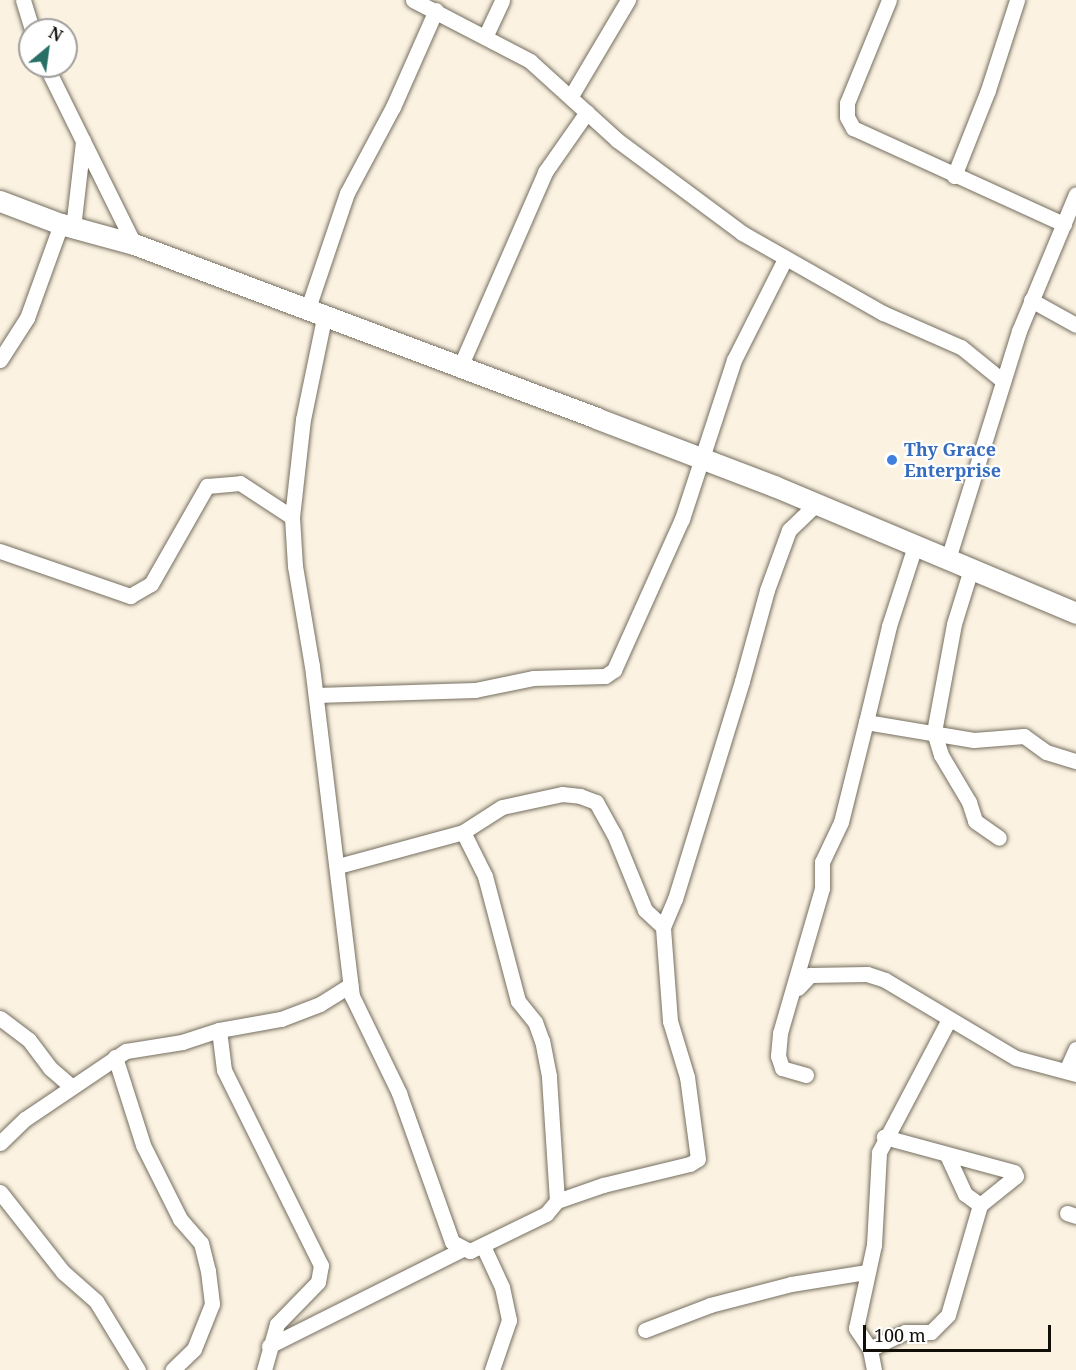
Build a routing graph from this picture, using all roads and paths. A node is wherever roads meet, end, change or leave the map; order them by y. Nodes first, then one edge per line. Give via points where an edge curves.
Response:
1 (23, 0) edge
2 (413, 0) edge
3 (502, 0) edge
4 (628, 0) edge
5 (890, 0) edge
6 (1017, 0) edge
7 (436, 10) junction
8 (28, 18) edge
9 (486, 35) junction
10 (52, 78) edge
11 (571, 96) junction
12 (587, 112) junction
13 (83, 141) junction
14 (954, 176) junction
15 (1076, 194) edge
16 (0, 201) edge
17 (1064, 224) junction
18 (67, 226) junction
19 (134, 244) junction
20 (784, 259) junction
21 (1031, 300) junction
22 (315, 314) junction
23 (1076, 325) edge
24 (0, 360) edge
25 (460, 367) junction
26 (1003, 381) junction
27 (703, 459) junction
28 (816, 504) junction
29 (292, 517) junction
30 (915, 546) junction
31 (0, 551) edge
32 (948, 559) junction
33 (971, 569) junction
34 (1076, 613) edge
35 (316, 695) junction
36 (866, 722) junction
37 (934, 732) junction
38 (1076, 761) edge
39 (463, 832) junction
40 (999, 838) dead end
41 (338, 866) junction
42 (663, 927) junction
43 (351, 985) junction
44 (794, 993) junction
45 (0, 1018) edge
46 (949, 1018) junction
47 (219, 1030) junction
48 (1076, 1049) edge
49 (115, 1058) junction
50 (1071, 1072) edge
51 (806, 1075) dead end
52 (72, 1087) junction
53 (884, 1137) junction
54 (0, 1143) edge
55 (947, 1155) junction
56 (0, 1192) edge
57 (557, 1202) junction
58 (980, 1205) junction
59 (483, 1246) junction
60 (462, 1250) junction
61 (867, 1272) junction
62 (645, 1330) dead end
63 (270, 1346) junction
64 (870, 1348) junction
65 (138, 1370) edge
66 (172, 1370) edge
67 (264, 1370) edge
68 (492, 1370) edge
69 (874, 1370) edge

1 - 8 street
2 - 7 street
3 - 9 street
4 - 11 street
5 - 14 street via 873,47 852,82 847,117 862,135
6 - 14 street via 988,90
7 - 9 street
7 - 22 street via 393,107 347,193
9 - 11 street via 530,61
10 - 13 street
11 - 12 street
12 - 20 street via 707,209
12 - 25 street via 545,172
13 - 18 street
13 - 19 street
14 - 17 street
15 - 17 street
16 - 18 street
17 - 21 street
18 - 19 street
18 - 24 street via 27,318
19 - 22 street
20 - 26 street via 883,313 961,347
20 - 27 street via 734,360
21 - 23 street
21 - 26 street
22 - 25 street
22 - 29 street
25 - 27 street
26 - 32 street
27 - 28 street
27 - 35 street via 654,585 610,673 533,678 475,690
28 - 30 street
28 - 42 street via 789,530 767,590 675,900
29 - 31 street via 240,483 207,486 151,584 130,596
29 - 35 street via 295,566
30 - 32 street
30 - 36 street via 889,626
32 - 33 street
33 - 34 street
33 - 37 street via 954,624
35 - 41 street
36 - 37 street
36 - 44 street via 841,822 822,862 822,888
37 - 38 street via 986,741 1024,736 1046,752
37 - 40 street via 941,755 969,802 975,821
39 - 41 street
39 - 42 street via 490,812 519,803 562,794 596,802 614,834 645,910
39 - 57 street via 485,876 518,1001 535,1022 542,1041 549,1076
41 - 43 street
42 - 57 street via 670,1021 687,1077 698,1159
43 - 47 street via 320,1004 280,1019
43 - 60 street via 358,1015 403,1103 452,1242
44 - 46 street via 810,975 867,974 885,980
44 - 51 street via 780,1033 778,1056 782,1068
45 - 52 street via 29,1040 50,1068
46 - 50 street via 1016,1058
46 - 53 street
47 - 49 street via 182,1042 135,1047
47 - 63 street via 224,1070 321,1265 318,1282 277,1324
48 - 50 street
49 - 52 street
49 - 66 street via 143,1145 180,1219 201,1243 208,1271 212,1304 194,1349
52 - 54 street via 25,1119
53 - 55 street
53 - 61 street via 877,1170 874,1245
55 - 58 street via 965,1194
55 - 58 street via 1014,1172 1015,1181
56 - 65 street via 63,1272 96,1301
57 - 59 street via 546,1214
58 - 64 street via 948,1315 931,1332 905,1332
59 - 60 street
59 - 68 street via 502,1287 509,1320
60 - 63 street
61 - 62 street via 791,1284 719,1303
61 - 64 street via 856,1328
63 - 67 street
64 - 69 street

